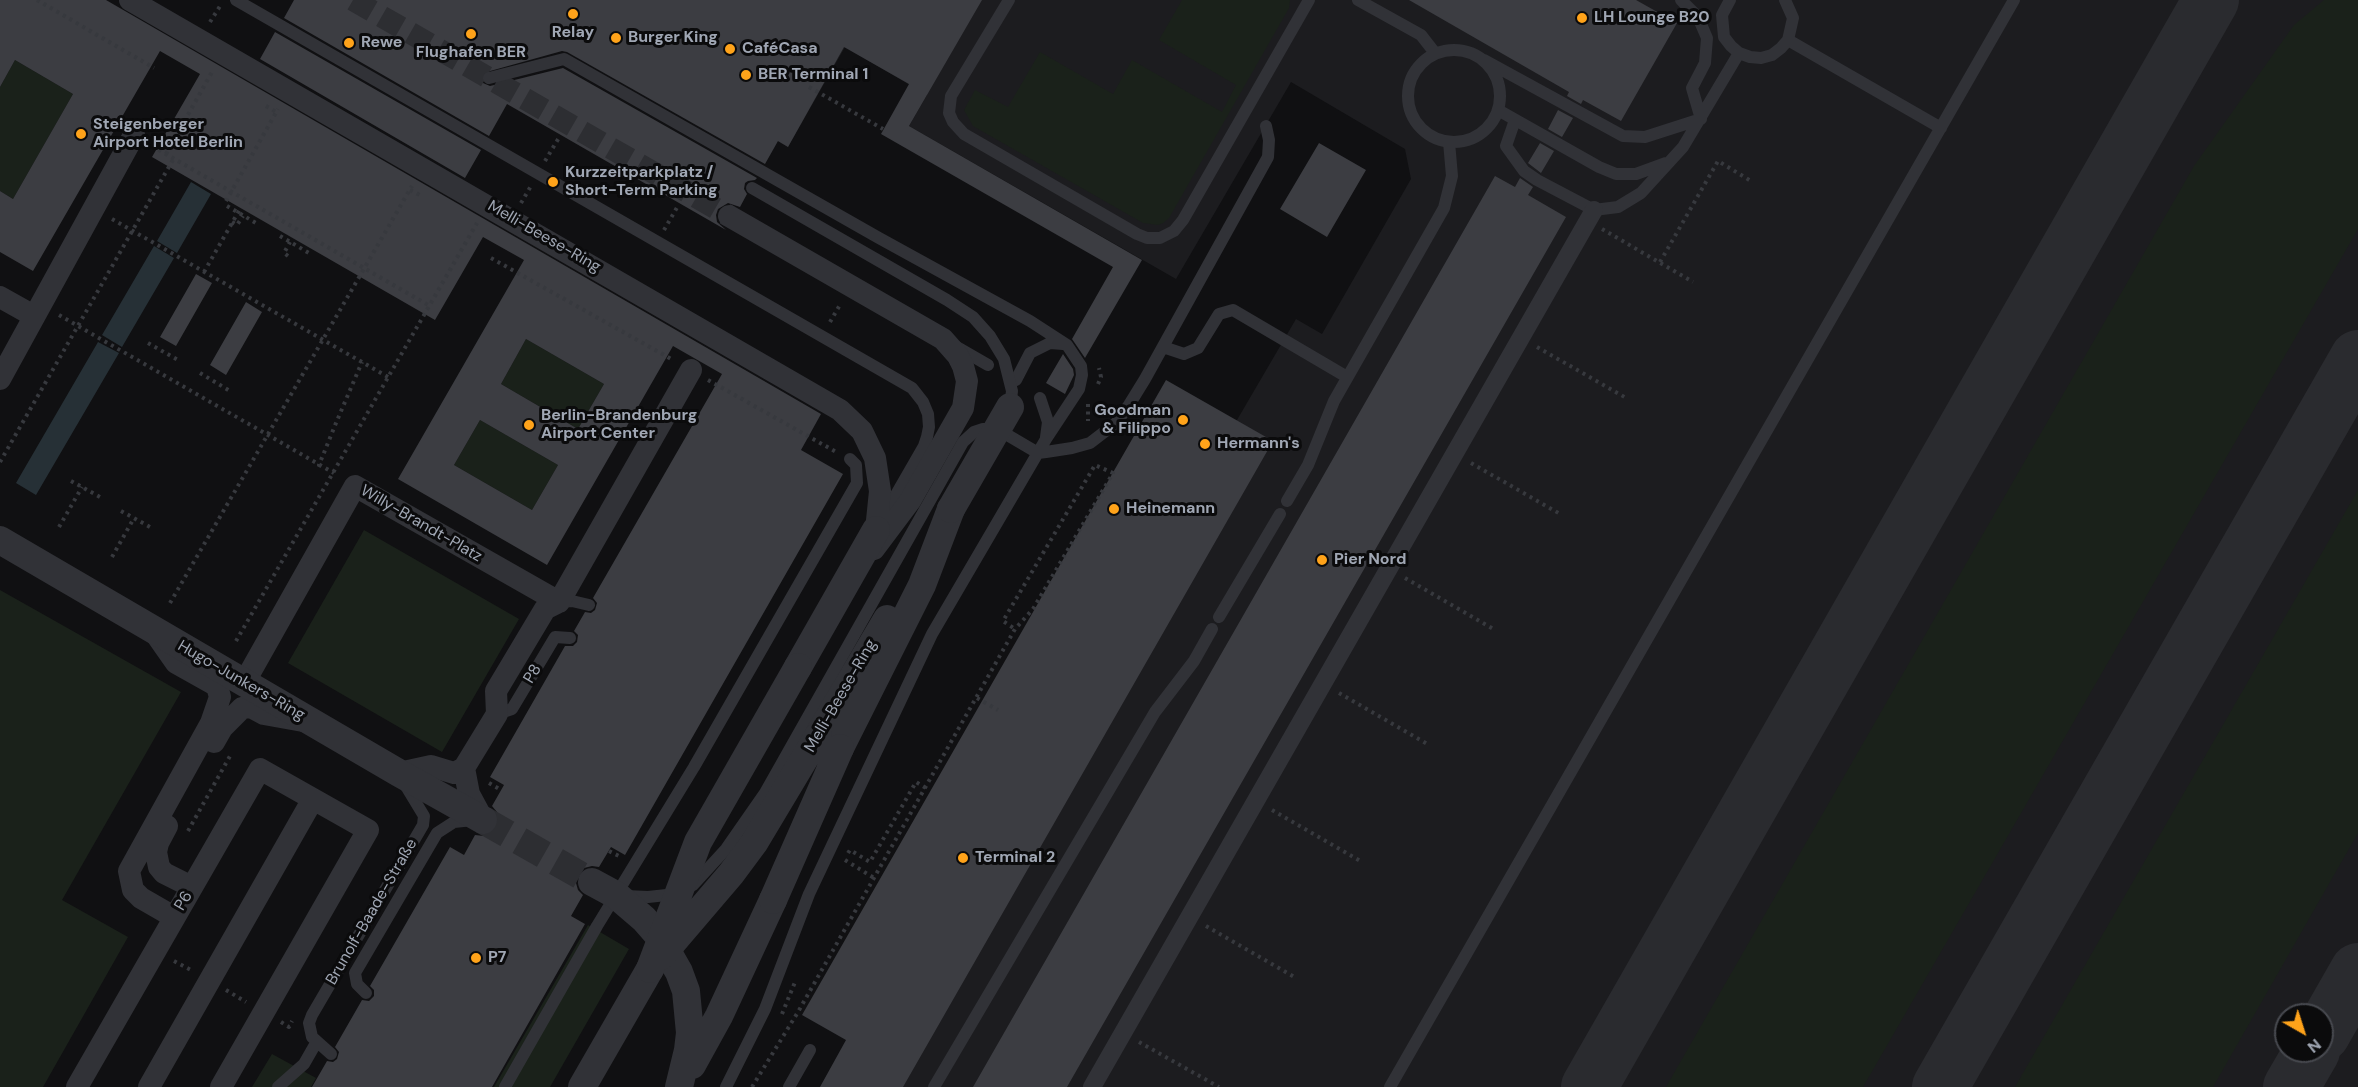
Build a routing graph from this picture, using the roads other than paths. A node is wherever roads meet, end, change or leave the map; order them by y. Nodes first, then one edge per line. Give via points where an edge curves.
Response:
1 (130, 0) edge
2 (236, 0) edge
3 (1009, 0) edge
4 (1309, 0) edge
5 (1358, 0) edge
6 (1681, 0) edge
7 (1785, 0) edge
8 (2014, 0) edge
9 (1725, 2) edge
10 (1788, 40) junction
11 (1435, 53) junction
12 (1739, 53) junction
13 (1484, 60) junction
14 (489, 78) dead end
15 (1498, 110) junction
16 (1701, 119) junction
17 (1515, 120) junction
18 (1266, 126) dead end
19 (1941, 128) junction
20 (134, 135) road end
21 (1449, 142) junction
22 (1672, 160) junction
23 (752, 188) dead end
24 (729, 216) tunnel mouth
25 (1591, 216) junction
26 (0, 297) edge
27 (37, 310) junction
28 (943, 339) junction
29 (1067, 345) junction
30 (1163, 347) junction
31 (988, 364) dead end
32 (691, 370) road end
33 (1347, 377) junction
34 (0, 379) edge
35 (1013, 393) junction
36 (1040, 398) dead end
37 (1046, 439) junction
38 (1038, 453) junction
39 (850, 459) road end
40 (1287, 501) dead end
41 (951, 509) junction
42 (1280, 514) dead end
43 (874, 539) junction
44 (0, 540) edge
45 (559, 602) junction
46 (589, 604) dead end
47 (1219, 617) dead end
48 (1212, 629) dead end
49 (153, 630) junction
50 (570, 638) dead end
51 (244, 683) junction
52 (497, 714) junction
53 (313, 723) junction
54 (464, 768) junction
55 (399, 773) junction
56 (313, 799) junction
57 (483, 820) junction
58 (192, 887) junction
59 (604, 889) junction
60 (174, 917) junction
61 (650, 969) junction
62 (366, 993) dead end
63 (316, 1043) junction
64 (810, 1050) dead end
65 (332, 1054) dead end
66 (77, 1087) edge
67 (149, 1087) edge
68 (221, 1087) edge
69 (278, 1087) edge
70 (505, 1087) edge
71 (582, 1087) edge
72 (679, 1087) edge
73 (726, 1087) edge
74 (789, 1087) edge
75 (934, 1087) edge
76 (1092, 1087) edge
77 (1390, 1087) edge

1 - 43 street, Melli-Beese-Ring via 840,410 861,431 874,458 880,491
2 - 43 lane, Melli-Beese-Ring via 912,388 928,414 927,437
3 - 4 lane via 951,96 949,113 953,122 964,134 1147,238 1160,238 1174,231 1183,220
5 - 11 lane via 1420,35
6 - 16 lane via 1698,17 1707,38 1705,63 1692,88
7 - 10 lane via 1793,18
8 - 19 lane
9 - 12 lane via 1724,37
10 - 12 lane via 1772,55 1761,58
10 - 19 lane
11 - 13 lane via 1463,51
11 - 21 lane via 1413,75 1408,104 1422,130
12 - 16 lane
13 - 15 lane via 1500,88
13 - 16 lane via 1623,136 1645,137
14 - 29 lane via 564,59
15 - 17 lane
15 - 21 lane via 1480,134
16 - 22 lane
17 - 22 lane via 1616,174 1636,174
17 - 25 lane via 1506,146 1524,171
18 - 30 lane via 1268,157
19 - 77 lane
20 - 27 street
21 - 33 lane via 1452,176 1444,208
22 - 25 lane via 1641,194
23 - 35 lane, bridge via 973,317 1004,358
24 - 28 street, Melli-Beese-Ring
25 - 76 street
26 - 27 street
27 - 34 street
28 - 31 lane
28 - 43 street, Melli-Beese-Ring via 963,366 967,381 963,408 910,501
29 - 35 lane via 1050,342 1030,353
29 - 37 lane via 1081,366 1079,389
30 - 33 lane via 1184,354 1198,348 1219,314 1233,310
30 - 38 lane via 1116,423 1090,443
32 - 45 street
33 - 40 lane via 1308,465
35 - 41 street, Melli-Beese-Ring, bridge
36 - 37 lane via 1048,422
37 - 38 lane
38 - 59 lane via 991,429 974,432 963,442 765,793 726,849 693,885 676,894 648,897
38 - 73 lane via 932,634 809,894 765,1009
39 - 59 lane via 856,465 857,483 694,767
41 - 61 street, Melli-Beese-Ring, bridge via 773,814 731,874
41 - 72 street, bridge via 922,585 840,748 719,1016
42 - 47 lane
43 - 61 street, Melli-Beese-Ring, bridge via 698,842
44 - 49 street, Hugo-Junkers-Ring
45 - 46 lane
45 - 51 street, Willy-Brandt-Platz via 356,486
45 - 52 street via 544,609 496,691
48 - 75 lane via 1194,661 1155,712
49 - 51 street, Hugo-Junkers-Ring
49 - 60 street via 176,663 217,686 220,697 211,723 129,871 133,890
50 - 52 lane, P8 via 555,637 512,709
51 - 53 street, Hugo-Junkers-Ring
52 - 54 street
53 - 55 street, Hugo-Junkers-Ring
53 - 58 street via 264,714 251,707 242,708 222,728 156,852 164,873
54 - 55 street via 454,773 431,766
54 - 57 street via 469,794
55 - 57 street, Hugo-Junkers-Ring
55 - 63 lane, Brunolf-Baade-Straße via 424,816 423,825 312,1015 309,1030
56 - 58 street, P6 via 260,769
56 - 67 street
56 - 68 street, P6 via 368,830
57 - 62 lane, Brunolf-Baade-Straße via 454,822 436,833 355,973 357,984
58 - 60 street, P6
59 - 70 lane
59 - 72 street via 644,919 679,972 686,991 690,1033
60 - 66 street, P6
61 - 71 street, Melli-Beese-Ring
63 - 65 lane
63 - 69 lane via 304,1064
64 - 74 lane

